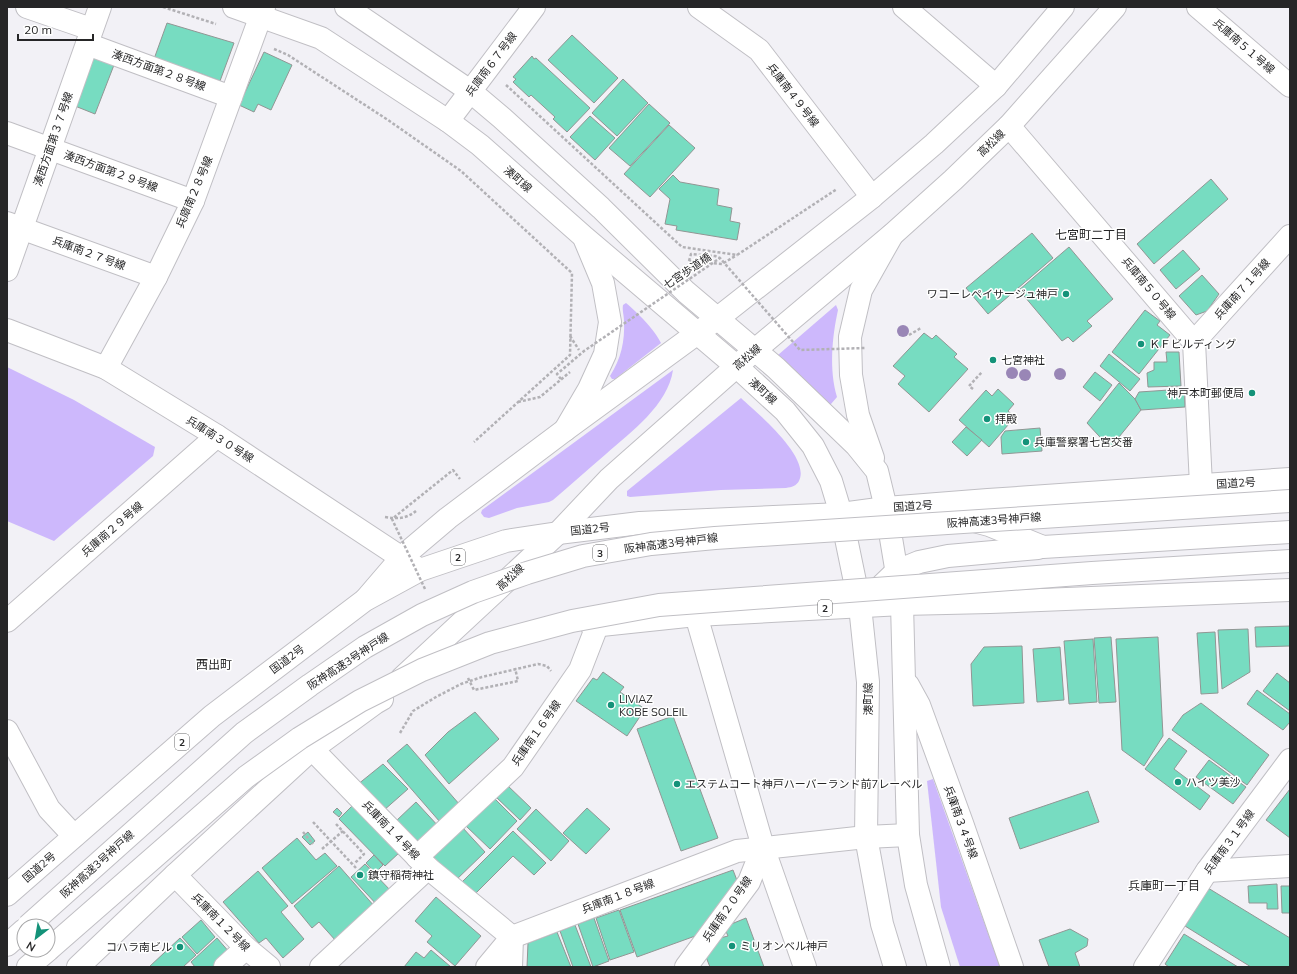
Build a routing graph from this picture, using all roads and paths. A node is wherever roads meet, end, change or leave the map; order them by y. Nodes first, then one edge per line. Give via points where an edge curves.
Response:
1 (27, 7) edge
2 (100, 7) edge
3 (163, 7) edge
4 (234, 7) edge
5 (346, 7) edge
6 (534, 7) edge
7 (699, 7) edge
8 (904, 7) edge
9 (1063, 7) edge
10 (1115, 7) edge
11 (1198, 7) edge
12 (259, 10) edge
13 (223, 26) dead end
14 (89, 36) junction
15 (288, 55) dead end
16 (505, 84) dead end
17 (996, 86) junction
18 (1290, 86) edge
19 (470, 91) junction
20 (231, 97) junction
21 (448, 121) junction
22 (1009, 126) junction
23 (7, 133) edge
24 (50, 149) junction
25 (856, 176) junction
26 (872, 197) junction
27 (193, 201) junction
28 (14, 226) edge
29 (892, 234) junction
30 (1290, 236) edge
31 (584, 237) junction
32 (737, 255) junction
33 (720, 258) junction
34 (7, 270) edge
35 (156, 277) junction
36 (718, 318) junction
37 (921, 328) dead end
38 (7, 330) edge
39 (698, 334) junction
40 (909, 335) dead end
41 (1194, 342) junction
42 (865, 348) dead end
43 (755, 350) junction
44 (736, 366) junction
45 (106, 368) junction
46 (982, 372) dead end
47 (973, 389) dead end
48 (517, 403) junction
49 (565, 430) junction
50 (217, 436) junction
51 (474, 442) dead end
52 (877, 471) junction
53 (460, 479) dead end
54 (1290, 479) edge
55 (454, 483) dead end
56 (1201, 485) junction
57 (1290, 501) edge
58 (913, 506) junction
59 (886, 508) junction
60 (417, 510) dead end
61 (841, 514) junction
62 (381, 516) dead end
63 (558, 532) junction
64 (1290, 532) edge
65 (1043, 547) junction
66 (402, 557) junction
67 (1290, 561) edge
68 (420, 570) junction
69 (897, 571) junction
70 (1290, 590) edge
71 (365, 600) junction
72 (902, 604) junction
73 (860, 606) junction
74 (696, 615) junction
75 (7, 621) edge
76 (597, 626) junction
77 (554, 674) dead end
78 (905, 679) junction
79 (375, 703) junction
80 (7, 731) edge
81 (400, 733) dead end
82 (312, 749) junction
83 (1290, 760) edge
84 (313, 822) dead end
85 (336, 824) dead end
86 (343, 831) junction
87 (303, 832) dead end
88 (908, 835) junction
89 (74, 836) junction
90 (866, 837) junction
91 (332, 841) junction
92 (313, 844) dead end
93 (762, 847) junction
94 (322, 850) dead end
95 (423, 862) junction
96 (354, 864) dead end
97 (1290, 866) edge
98 (356, 868) dead end
99 (1207, 871) junction
100 (175, 875) junction
101 (7, 895) edge
102 (37, 918) edge
103 (16, 937) edge
104 (512, 938) junction
105 (56, 943) edge
106 (7, 945) edge
107 (246, 948) junction
108 (39, 958) edge
109 (28, 967) edge
110 (78, 967) edge
111 (225, 967) edge
112 (269, 967) edge
113 (320, 967) edge
114 (487, 967) edge
115 (511, 967) edge
116 (686, 967) edge
117 (805, 967) edge
118 (895, 967) edge
119 (939, 967) edge
120 (1012, 967) edge
121 (1145, 967) edge

1 - 14 main road, 湊西方面第２８号線
2 - 14 main road, 湊西方面第３７号線
3 - 13 path
4 - 12 main road, 湊町線
5 - 19 main road
6 - 19 main road, 兵庫南６７号線
7 - 25 main road, 兵庫南４９号線 via 759,50
8 - 17 main road
9 - 17 main road
10 - 22 main road, 高松線
11 - 18 main road, 兵庫南５１号線
12 - 20 main road, 兵庫南２８号線
12 - 21 main road, 湊町線 via 320,38
14 - 20 main road, 湊西方面第２８号線
14 - 24 main road, 湊西方面第３７号線
15 - 48 path via 461,171 572,273 570,355
16 - 32 path via 682,247
17 - 26 main road
19 - 21 main road, 兵庫南６７号線
19 - 36 main road via 601,208 686,292
20 - 27 main road, 兵庫南２８号線
21 - 31 main road, 湊町線
22 - 29 main road, 高松線
22 - 41 main road, 兵庫南５０号線
23 - 24 main road, 湊西方面第２９号線
24 - 27 main road, 湊西方面第２９号線
24 - 28 main road, 湊西方面第３７号線
25 - 26 main road, 兵庫南４９号線
25 - 32 path
26 - 36 main road
27 - 35 main road, 兵庫南２８号線
28 - 34 main road, 湊西方面第３７号線
28 - 35 main road, 兵庫南２７号線
29 - 43 main road, 高松線
29 - 52 main road via 861,290 850,337 851,375 858,415
30 - 41 main road, 兵庫南７１号線
31 - 39 main road, 湊町線
31 - 49 main road via 603,282 610,322 605,354 589,389
32 - 33 path via 722,264 689,261 691,254
33 - 42 path, 七宮歩道橋, bridge via 800,350
33 - 48 path, 七宮歩道橋, bridge via 584,351 557,374 561,379 540,397
35 - 45 main road, 兵庫南２８号線
36 - 39 main road
36 - 43 main road
37 - 40 path
38 - 45 main road, 兵庫南３０号線
39 - 44 main road, 湊町線
39 - 49 main road
41 - 56 main road
43 - 44 main road, 高松線
43 - 52 main road via 832,421
44 - 61 main road, 湊町線 via 785,411 813,446 831,481
44 - 63 main road, 高松線 via 608,479
45 - 50 main road, 兵庫南３０号線
46 - 47 path via 969,386
48 - 51 path
49 - 66 main road via 448,518
50 - 66 main road, 兵庫南３０号線
50 - 75 main road, 兵庫南２９号線
52 - 59 main road
53 - 55 path
54 - 56 main road, 国道2号 / 2
56 - 58 main road, 国道2号 / 2
57 - 102 main road, 阪神高速3号神戸線 / 3, bridge via 707,538 651,544 583,556 527,572 422,615 365,647 310,684 244,733
58 - 59 main road, 国道2号 / 2
58 - 65 main road via 990,525
59 - 61 main road, 国道2号 / 2
59 - 69 main road
60 - 62 path via 400,519
61 - 63 main road, 国道2号 / 2 via 640,523
61 - 73 main road, 湊町線
63 - 68 main road, 国道2号 / 2 via 506,541
63 - 79 main road, 高松線
64 - 65 main road
65 - 69 main road via 948,556 919,562
66 - 68 main road, 兵庫南３０号線
66 - 71 main road
67 - 105 main road, bridge via 658,605 572,620 490,643 422,670 360,701 300,738 246,777
68 - 71 main road, 国道2号 / 2
69 - 72 main road
69 - 73 main road
70 - 72 main road, 2
71 - 89 main road, 国道2号 / 2 via 212,716
72 - 73 main road, 2
72 - 78 main road
73 - 74 main road, 2
73 - 90 main road, 湊町線 via 868,682
74 - 76 main road, 2
74 - 93 main road
76 - 79 main road, 2 via 535,634 448,664
76 - 95 main road, 兵庫南１６号線 via 580,670 513,767
77 - 81 path via 547,666 538,664 461,684 413,711
78 - 88 main road
78 - 120 main road, 兵庫南３４号線 via 918,706 962,823
79 - 82 main road, 2
80 - 89 main road via 49,809
82 - 95 main road, 兵庫南１４号線
82 - 100 main road, 2
83 - 99 main road, 兵庫南３１号線
84 - 91 path
85 - 86 path
86 - 91 path
86 - 96 path via 364,854
87 - 92 path
88 - 90 main road, 兵庫南１８号線
88 - 119 main road via 916,885
89 - 101 main road, 国道2号 / 2
90 - 93 main road, 兵庫南１８号線
90 - 118 main road, 湊町線 via 882,924
91 - 94 path
91 - 98 path
93 - 104 main road, 兵庫南１８号線 via 737,851
93 - 116 main road, 兵庫南２０号線 via 749,882
93 - 117 main road
95 - 104 main road, 兵庫南１４号線
95 - 113 main road, 兵庫南１６号線
97 - 99 main road
99 - 121 main road, 兵庫南３１号線
100 - 107 main road, 兵庫南１２号線
100 - 110 main road, 2
103 - 106 main road
104 - 114 main road, 兵庫南１８号線
104 - 115 main road
107 - 111 main road
107 - 112 main road, 兵庫南１２号線
108 - 109 main road

